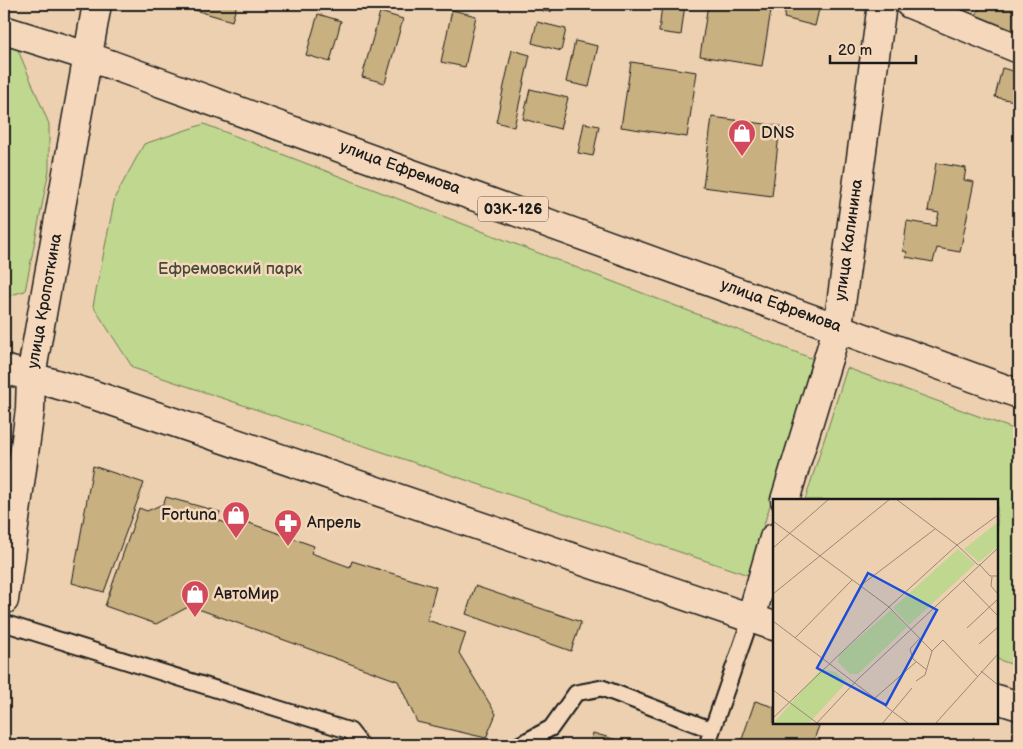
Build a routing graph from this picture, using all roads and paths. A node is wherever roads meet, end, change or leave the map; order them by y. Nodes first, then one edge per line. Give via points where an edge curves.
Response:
1 (97, 4) edge
2 (882, 4) edge
3 (910, 4) edge
4 (4, 30) edge
5 (1019, 49) edge
6 (87, 56) junction
7 (838, 326) junction
8 (4, 369) edge
9 (32, 376) junction
10 (1019, 394) edge
11 (786, 499) edge
12 (773, 545) edge
13 (4, 600) edge
14 (762, 622) edge
15 (4, 623) edge
16 (998, 699) edge
17 (1019, 706) edge
18 (712, 730) junction
19 (361, 745) edge
20 (519, 745) edge
21 (707, 745) edge

1 - 6 main road, улица Кропоткина
2 - 7 main road, улица Калинина
3 - 5 main road
4 - 6 main road, улица Ефремова / 03К-126
6 - 7 main road, улица Ефремова / 03К-126
6 - 9 main road, улица Кропоткина
7 - 10 main road, улица Ефремова / 03К-126
7 - 11 main road, улица Калинина
8 - 9 main road
9 - 13 main road, улица Кропоткина
9 - 14 main road
12 - 14 main road
14 - 18 lane
15 - 19 lane via 350,731
16 - 17 main road
18 - 20 lane via 602,688 576,693 551,728
18 - 21 lane

